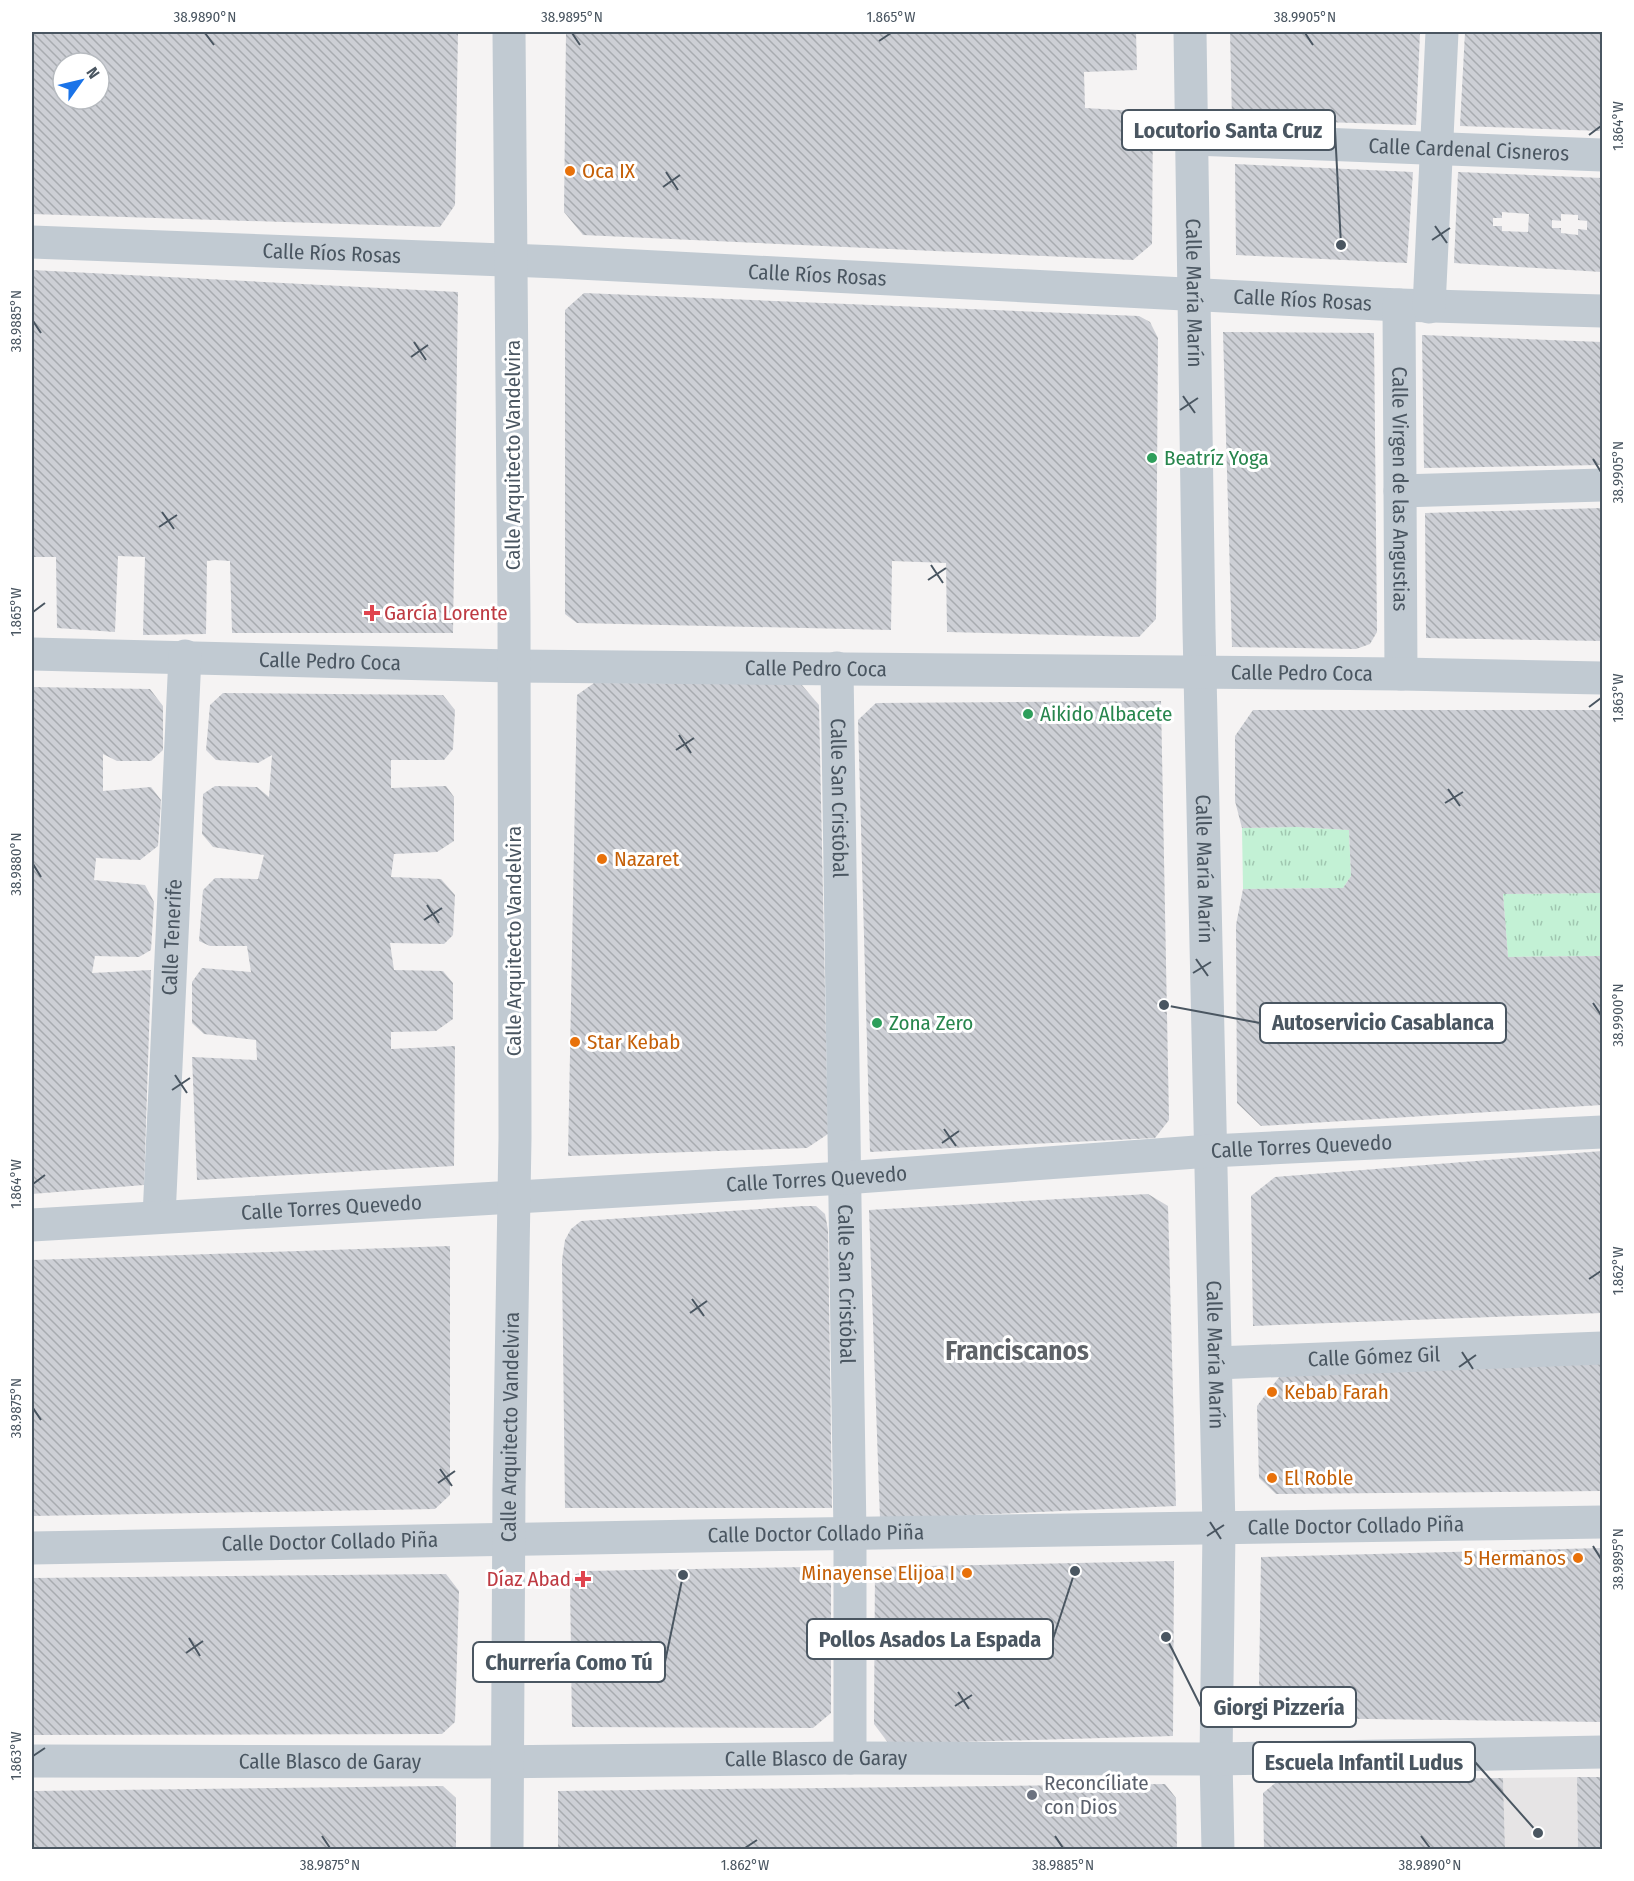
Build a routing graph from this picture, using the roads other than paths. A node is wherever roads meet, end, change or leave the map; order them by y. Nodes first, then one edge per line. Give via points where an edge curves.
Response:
1 (508, 32) edge
2 (1190, 32) edge
3 (1442, 32) edge
4 (1193, 139) junction
5 (1438, 148) junction
6 (1602, 155) edge
7 (32, 242) edge
8 (511, 261) junction
9 (1194, 294) junction
10 (1414, 306) junction
11 (1602, 311) edge
12 (1602, 485) edge
13 (1400, 491) junction
14 (32, 654) edge
15 (185, 656) junction
16 (514, 666) junction
17 (837, 668) junction
18 (1200, 674) junction
19 (1401, 674) junction
20 (1602, 678) edge
21 (1602, 1132) edge
22 (1210, 1151) junction
23 (844, 1178) junction
24 (514, 1198) junction
25 (159, 1217) junction
26 (32, 1226) edge
27 (1602, 1348) edge
28 (1216, 1363) junction
29 (1602, 1522) edge
30 (1219, 1529) junction
31 (850, 1535) junction
32 (509, 1537) junction
33 (32, 1548) edge
34 (1602, 1752) edge
35 (850, 1758) junction
36 (1216, 1758) junction
37 (32, 1761) edge
38 (507, 1762) junction
39 (507, 1850) edge
40 (1218, 1850) edge

1 - 8 street, Calle Arquitecto Vandelvira
2 - 4 street, Calle María Marín
3 - 5 street, Calle Virgen de las Angustias
4 - 5 street, Calle Cardenal Cisneros
4 - 9 street, Calle María Marín
5 - 6 street, Calle Cardenal Cisneros
5 - 10 street, Calle Virgen de las Angustias
7 - 8 street, Calle Ríos Rosas
8 - 9 street, Calle Ríos Rosas
8 - 16 street, Calle Arquitecto Vandelvira
9 - 10 street, Calle Ríos Rosas
9 - 18 street, Calle María Marín
10 - 11 street, Calle Ríos Rosas
10 - 13 street, Calle Virgen de las Angustias
12 - 13 street
13 - 19 street, Calle Virgen de las Angustias
14 - 15 street, Calle Pedro Coca
15 - 16 street, Calle Pedro Coca
15 - 25 street, Calle Tenerife
16 - 17 street, Calle Pedro Coca
16 - 24 street, Calle Arquitecto Vandelvira
17 - 18 street, Calle Pedro Coca
17 - 23 street, Calle San Cristóbal
18 - 19 street, Calle Pedro Coca
18 - 22 street, Calle María Marín
19 - 20 street, Calle Pedro Coca
21 - 22 street, Calle Torres Quevedo
22 - 23 street, Calle Torres Quevedo
22 - 28 street, Calle María Marín
23 - 24 street, Calle Torres Quevedo
23 - 31 street, Calle San Cristóbal
24 - 25 street, Calle Torres Quevedo
24 - 32 street, Calle Arquitecto Vandelvira
25 - 26 street, Calle Torres Quevedo
27 - 28 street, Calle Gómez Gil
28 - 30 street, Calle María Marín
29 - 30 street, Calle Doctor Collado Piña
30 - 31 street, Calle Doctor Collado Piña
30 - 36 street, Calle María Marín
31 - 32 street, Calle Doctor Collado Piña
31 - 35 street, Calle San Cristóbal
32 - 33 street, Calle Doctor Collado Piña
32 - 38 street, Calle Arquitecto Vandelvira
34 - 36 street, Calle Blasco de Garay
35 - 36 street, Calle Blasco de Garay
35 - 38 street, Calle Blasco de Garay
36 - 40 street, Calle María Marín
37 - 38 street, Calle Blasco de Garay
38 - 39 street, Calle Arquitecto Vandelvira

